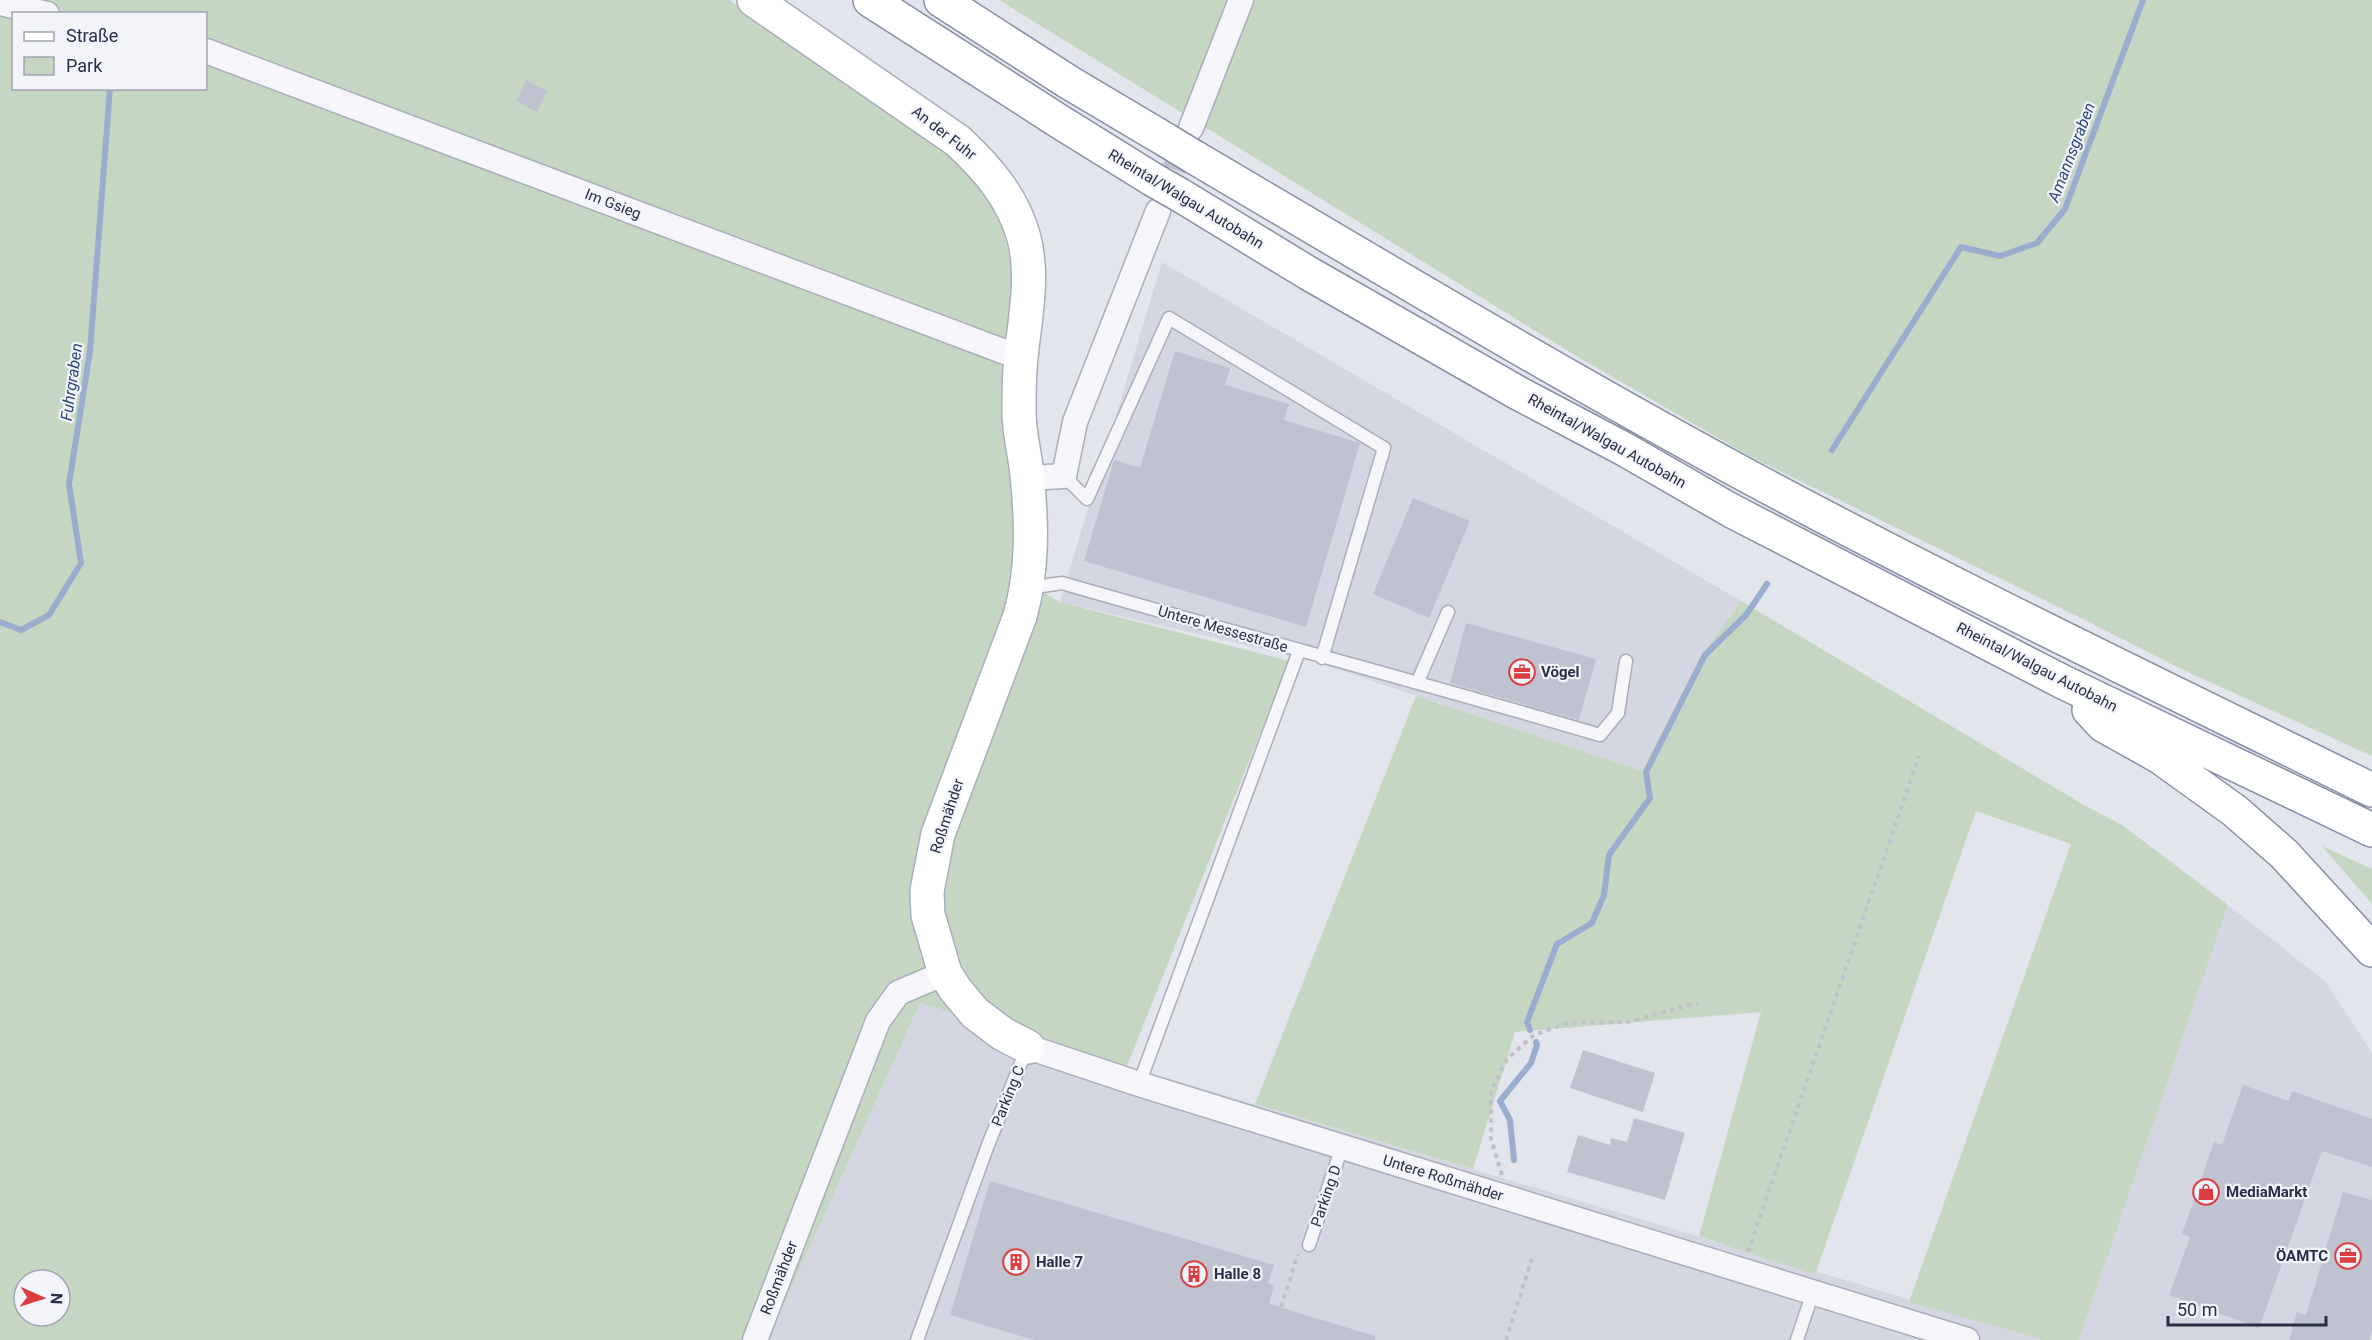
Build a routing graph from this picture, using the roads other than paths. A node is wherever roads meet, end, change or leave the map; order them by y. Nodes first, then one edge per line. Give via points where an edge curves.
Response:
1 (753, 0) edge
2 (870, 0) edge
3 (941, 0) edge
4 (1241, 0) edge
5 (0, 3) edge
6 (38, 12) edge
7 (207, 51) edge
8 (1184, 142) junction
9 (1169, 203) junction
10 (1021, 358) junction
11 (1065, 476) junction
12 (1027, 478) junction
13 (1028, 588) junction
14 (1448, 612) dead end
15 (1299, 651) junction
16 (1322, 658) junction
17 (1626, 661) dead end
18 (1418, 681) junction
19 (2063, 682) junction
20 (2372, 790) edge
21 (2372, 830) edge
22 (2372, 950) edge
23 (945, 973) junction
24 (1028, 1047) junction
25 (1139, 1084) junction
26 (1342, 1147) junction
27 (1310, 1245) dead end
28 (1813, 1292) junction
29 (755, 1340) edge
30 (917, 1340) edge
31 (1797, 1340) edge
32 (1967, 1340) edge

1 - 10 main road, An der Fuhr via 958,141 980,161 1002,190 1016,215 1028,267
2 - 9 main road, Rheintal/Walgau Autobahn, bridge via 1152,179
3 - 8 main road via 1070,83
4 - 8 street
5 - 6 street
7 - 10 street, Im Gsieg
8 - 20 main road via 1601,394 1754,479 2038,626
9 - 11 street via 1075,423
9 - 19 main road, Rheintal/Walgau Autobahn via 1308,273 1731,511
10 - 12 main road, An der Fuhr via 1019,415
11 - 12 street
11 - 16 lane via 1087,499 1169,318 1384,448
12 - 13 main road, Roßmähder via 1032,531
13 - 15 lane, Untere Messestraße via 1062,583
13 - 23 main road, Roßmähder via 934,851 927,891 928,915
14 - 18 lane
15 - 16 lane, Untere Messestraße
15 - 25 lane
16 - 18 lane, Untere Messestraße
17 - 18 lane, Untere Messestraße via 1618,713 1600,735
19 - 21 main road, Rheintal/Walgau Autobahn
19 - 22 main road via 2103,725 2160,757 2243,818 2284,854
23 - 24 main road, Untere Roßmähder via 975,1013
23 - 29 street, Roßmähder via 898,993 878,1021
24 - 25 street, Untere Roßmähder
24 - 30 lane, Parking C
25 - 26 street, Untere Roßmähder
26 - 27 lane, Parking D
26 - 28 street, Untere Roßmähder
28 - 31 lane
28 - 32 street, Untere Roßmähder

